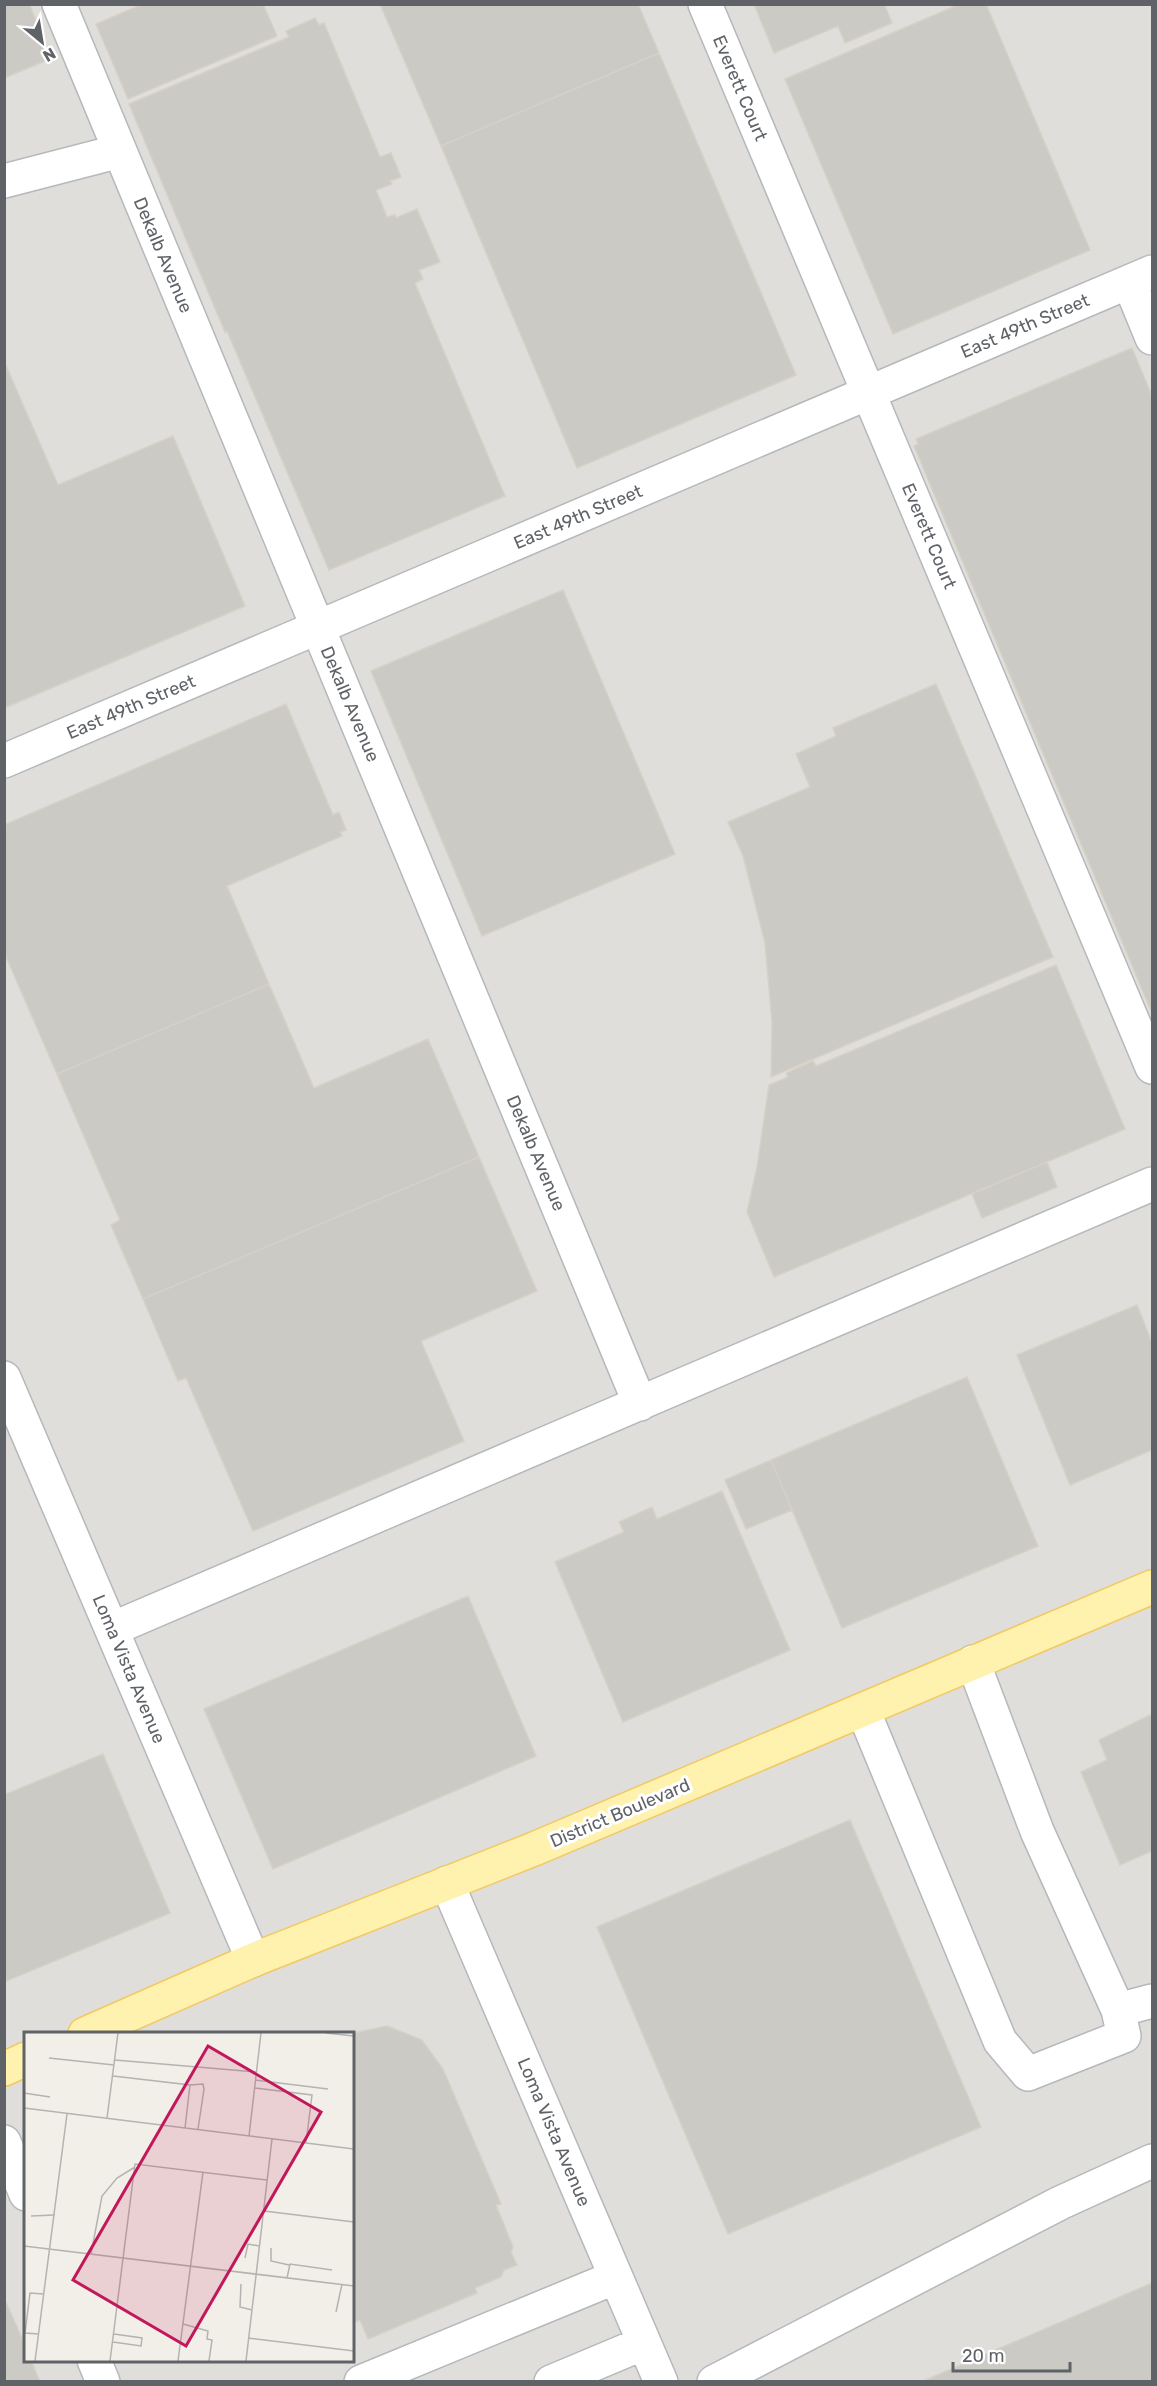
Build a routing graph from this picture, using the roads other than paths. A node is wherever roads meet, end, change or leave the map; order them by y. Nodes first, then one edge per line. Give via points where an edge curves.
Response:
1 (59, 4) edge
2 (705, 4) edge
3 (120, 151) junction
4 (4, 181) edge
5 (1141, 277) edge
6 (1152, 338) edge
7 (868, 393) junction
8 (318, 628) junction
9 (4, 761) edge
10 (1152, 1067) edge
11 (1152, 1184) edge
12 (4, 1378) edge
13 (640, 1404) junction
14 (1152, 1587) edge
15 (112, 1629) junction
16 (973, 1662) junction
17 (862, 1710) junction
18 (447, 1883) junction
19 (253, 1960) junction
20 (1152, 2001) edge
21 (1118, 2010) junction
22 (90, 2032) edge
23 (24, 2060) edge
24 (4, 2068) edge
25 (4, 2142) edge
26 (1152, 2161) edge
27 (24, 2189) edge
28 (616, 2277) junction
29 (645, 2343) junction
30 (94, 2362) edge
31 (103, 2382) edge
32 (361, 2382) edge
33 (551, 2382) edge
34 (661, 2382) edge
35 (714, 2382) edge

1 - 3 street, Dekalb Avenue
2 - 7 street, Everett Court
3 - 4 street
3 - 8 street, Dekalb Avenue
5 - 6 street
5 - 7 street, East 49th Street
7 - 8 street, East 49th Street
7 - 10 street, Everett Court
8 - 9 street, East 49th Street
8 - 13 street, Dekalb Avenue
11 - 13 street
12 - 15 street, Loma Vista Avenue
13 - 15 street
14 - 16 main road, District Boulevard
15 - 19 street, Loma Vista Avenue
16 - 17 main road, District Boulevard
16 - 21 street via 1037,1831
17 - 18 main road, District Boulevard via 534,1850
17 - 21 street via 1000,2041 1028,2074 1124,2036
18 - 19 main road, District Boulevard
18 - 28 street, Loma Vista Avenue
19 - 22 main road, District Boulevard
20 - 21 street
23 - 24 main road
25 - 27 street
26 - 35 street via 1060,2203
28 - 29 street, Loma Vista Avenue
28 - 32 street
29 - 33 street
29 - 34 street, Loma Vista Avenue
30 - 31 street

